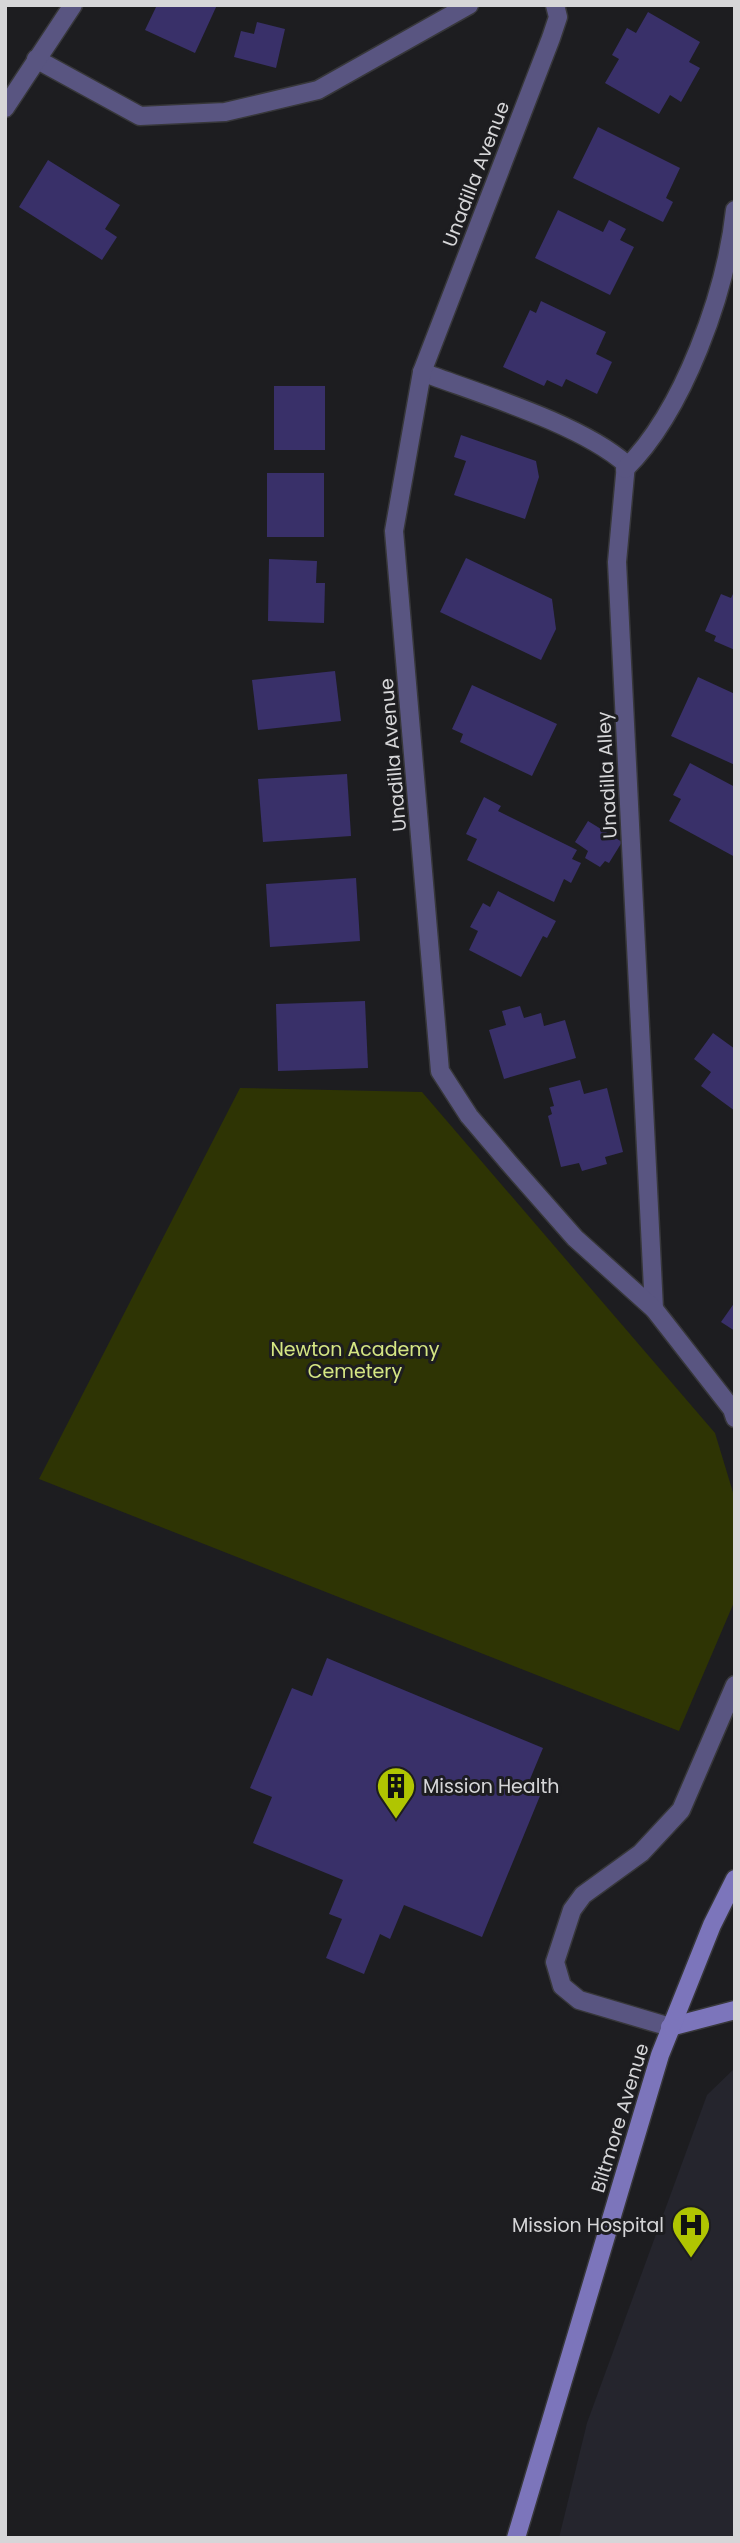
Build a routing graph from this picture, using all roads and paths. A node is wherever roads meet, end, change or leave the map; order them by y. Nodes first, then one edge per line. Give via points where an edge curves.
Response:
1 (73, 5) edge
2 (469, 5) edge
3 (555, 5) edge
4 (36, 59) junction
5 (5, 108) edge
6 (735, 210) edge
7 (422, 372) junction
8 (625, 469) junction
9 (654, 1309) junction
10 (735, 1418) edge
11 (735, 1685) edge
12 (735, 1879) edge
13 (735, 2010) edge
14 (670, 2028) junction
15 (516, 2538) edge

1 - 4 street
2 - 4 street via 318,90 225,112 140,116
3 - 7 street, Unadilla Avenue via 558,17 551,38
4 - 5 street
6 - 8 street via 731,242 695,360 664,423
7 - 8 street via 577,434 610,450 626,464
7 - 9 street, Unadilla Avenue via 394,531 440,1071 469,1116 575,1238
8 - 9 street, Unadilla Alley via 617,562
9 - 10 street, Unadilla Avenue
11 - 14 street via 681,1810 641,1853 583,1895 572,1910 555,1962 562,1986 579,2000
12 - 14 main road, Biltmore Avenue
13 - 14 main road
14 - 15 main road, Biltmore Avenue

